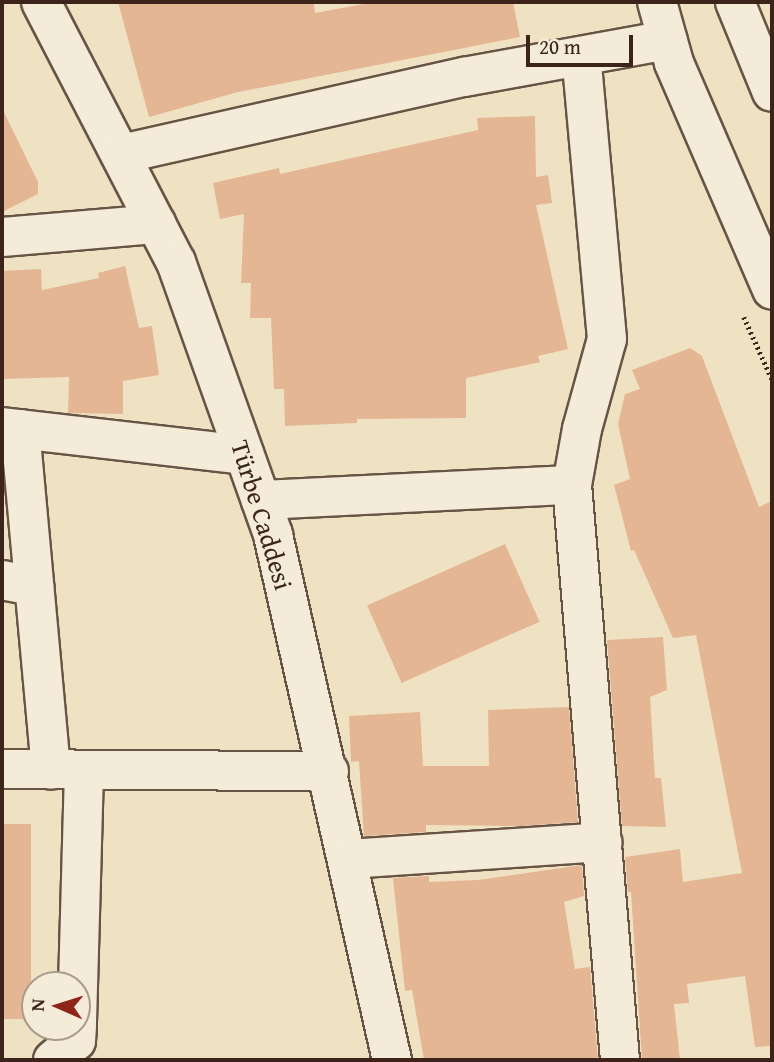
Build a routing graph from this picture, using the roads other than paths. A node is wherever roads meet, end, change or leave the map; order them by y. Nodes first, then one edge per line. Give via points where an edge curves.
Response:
1 (41, 2) edge
2 (657, 2) edge
3 (735, 2) edge
4 (668, 40) junction
5 (581, 56) junction
6 (772, 92) edge
7 (121, 154) junction
8 (156, 223) junction
9 (2, 237) edge
10 (772, 290) edge
11 (11, 428) edge
12 (244, 455) junction
13 (572, 485) junction
14 (261, 500) junction
15 (13, 585) edge
16 (2, 769) edge
17 (67, 770) junction
18 (329, 771) junction
19 (602, 842) junction
20 (348, 859) junction
21 (75, 971) edge
22 (76, 1041) edge
23 (53, 1060) edge
24 (392, 1060) edge
25 (620, 1060) edge

1 - 7 street, Türbe Caddesi
2 - 4 street
3 - 6 street
4 - 5 street
4 - 10 street
5 - 7 street via 451,80
5 - 13 street via 607,339
7 - 8 street, Türbe Caddesi
8 - 9 street
8 - 12 street, Türbe Caddesi via 176,262
11 - 12 street
11 - 15 street
12 - 14 street, Türbe Caddesi
13 - 14 street
13 - 19 street
14 - 18 street, Türbe Caddesi
15 - 17 street
16 - 17 street
17 - 18 street
17 - 21 street
18 - 20 street, Türbe Caddesi
19 - 20 street
19 - 25 street
20 - 24 street, Türbe Caddesi
22 - 23 street

